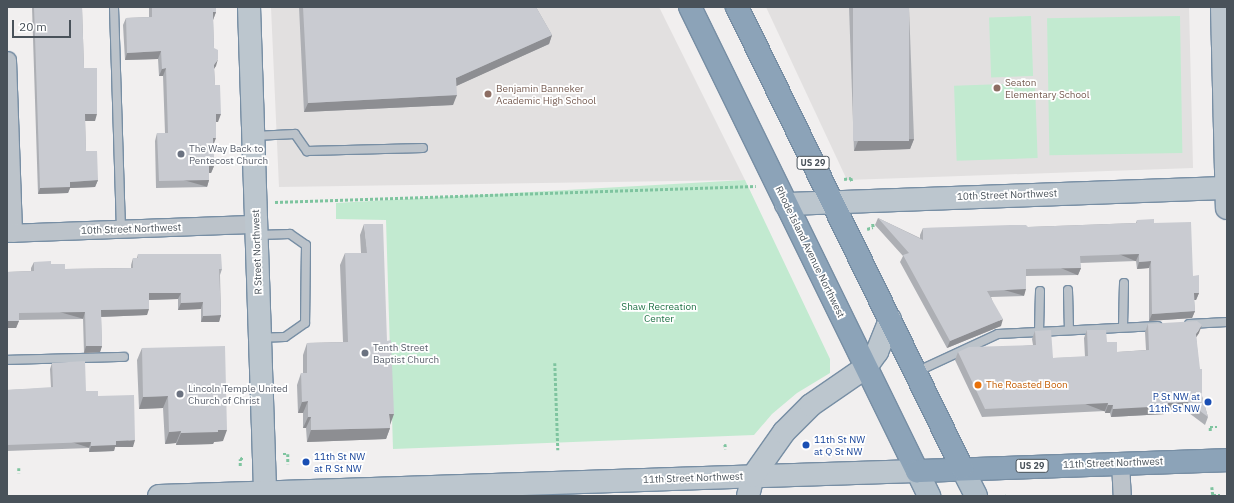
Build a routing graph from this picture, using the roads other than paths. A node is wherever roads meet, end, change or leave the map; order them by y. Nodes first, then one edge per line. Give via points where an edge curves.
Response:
1 (114, 7) edge
2 (249, 7) edge
3 (690, 7) edge
4 (737, 7) edge
5 (1222, 7) edge
6 (1225, 54) edge
7 (7, 60) edge
8 (253, 136) junction
9 (423, 148) dead end
10 (1227, 194) edge
11 (832, 202) junction
12 (786, 204) junction
13 (121, 229) junction
14 (256, 230) junction
15 (10, 233) edge
16 (1124, 283) dead end
17 (1068, 290) dead end
18 (1040, 291) dead end
19 (890, 320) junction
20 (1227, 322) edge
21 (1184, 324) edge
22 (1168, 325) edge
23 (1123, 328) junction
24 (1069, 330) junction
25 (1039, 332) junction
26 (260, 338) junction
27 (124, 357) dead end
28 (7, 360) edge
29 (866, 367) junction
30 (915, 372) junction
31 (1227, 460) edge
32 (1120, 462) junction
33 (962, 468) junction
34 (917, 471) junction
35 (750, 486) edge
36 (394, 492) edge
37 (265, 494) edge
38 (159, 496) edge
39 (929, 496) edge
40 (976, 496) edge
41 (1122, 496) edge

1 - 13 lane
2 - 8 main road, R Street Northwest
3 - 12 highway, Rhode Island Avenue Northwest
4 - 11 highway, US 29
5 - 6 main road
6 - 10 main road
7 - 15 street
8 - 9 lane via 294,134 307,151
8 - 14 main road, R Street Northwest
10 - 11 main road, 10th Street Northwest
11 - 12 main road, 10th Street Northwest
11 - 19 highway, US 29
12 - 29 highway, Rhode Island Avenue Northwest
13 - 14 street, 10th Street Northwest
13 - 15 street, 10th Street Northwest
14 - 26 main road, R Street Northwest
14 - 26 lane via 290,234 306,246 305,323 285,337
16 - 23 lane
17 - 24 lane
18 - 25 lane
19 - 29 main road via 876,352
19 - 30 highway, US 29
20 - 21 lane
22 - 23 lane
23 - 24 lane
24 - 25 lane
25 - 30 lane via 998,334
26 - 37 main road, R Street Northwest
27 - 28 lane
29 - 34 highway, Rhode Island Avenue Northwest
29 - 35 main road via 802,413 784,432
30 - 33 highway, US 29
31 - 32 highway, 11th Street Northwest / US 29
32 - 33 highway, 11th Street Northwest / US 29
32 - 41 street
33 - 34 highway, 11th Street Northwest / US 29
33 - 40 main road
34 - 35 main road, 11th Street Northwest
34 - 39 main road, Rhode Island Avenue Northwest
35 - 36 main road, 11th Street Northwest
36 - 37 main road, 11th Street Northwest
37 - 38 main road, 11th Street Northwest

